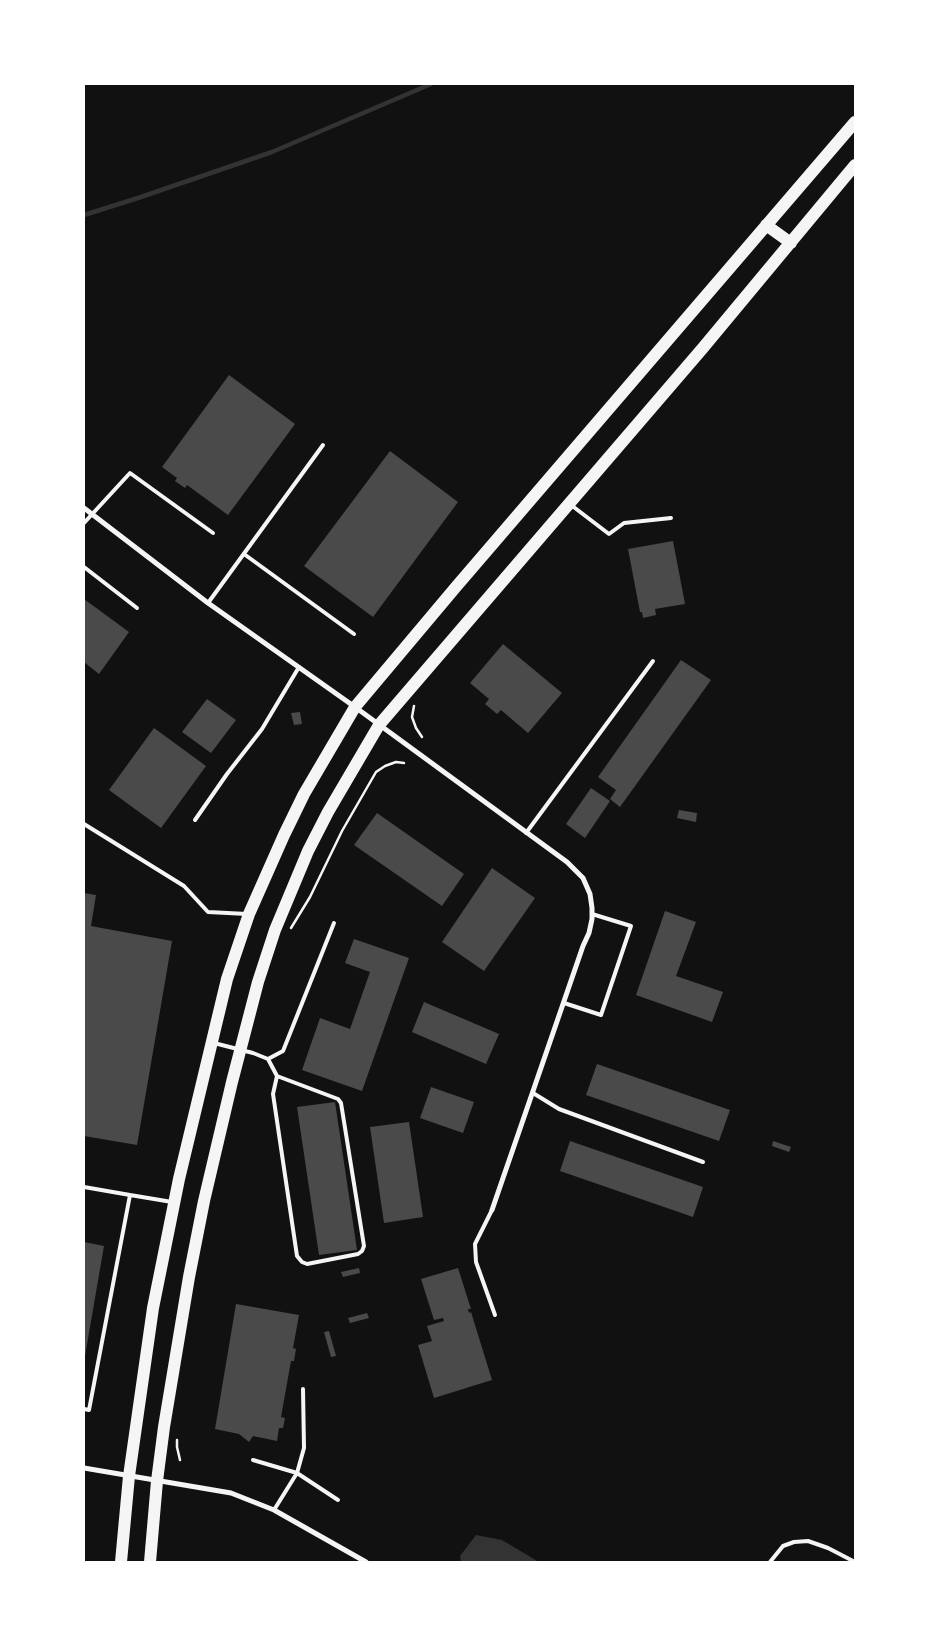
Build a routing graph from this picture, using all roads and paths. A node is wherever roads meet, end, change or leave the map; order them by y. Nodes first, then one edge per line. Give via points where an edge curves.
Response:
1 (855, 122) edge
2 (855, 165) edge
3 (766, 226) junction
4 (790, 243) junction
5 (323, 445) dead end
6 (570, 503) junction
7 (84, 508) edge
8 (92, 513) junction
9 (670, 518) dead end
10 (84, 523) edge
11 (213, 534) dead end
12 (244, 554) junction
13 (84, 568) edge
14 (208, 604) junction
15 (136, 608) dead end
16 (354, 634) dead end
17 (653, 661) dead end
18 (299, 667) junction
19 (356, 707) junction
20 (380, 725) junction
21 (404, 763) dead end
22 (195, 820) dead end
23 (84, 824) edge
24 (526, 833) junction
25 (250, 914) junction
26 (592, 914) junction
27 (334, 923) dead end
28 (288, 934) dead end
29 (564, 1002) junction
30 (212, 1042) junction
31 (240, 1050) junction
32 (268, 1059) junction
33 (276, 1076) junction
34 (533, 1093) junction
35 (703, 1162) dead end
36 (84, 1187) edge
37 (130, 1195) junction
38 (174, 1202) junction
39 (492, 1210) joint
40 (495, 1315) dead end
41 (304, 1389) dead end
42 (84, 1409) edge
43 (177, 1437) dead end
44 (180, 1460) dead end
45 (253, 1460) dead end
46 (84, 1468) edge
47 (297, 1473) junction
48 (129, 1476) junction
49 (157, 1481) junction
50 (338, 1500) dead end
51 (274, 1510) junction
52 (121, 1562) edge
53 (150, 1562) edge
54 (366, 1562) edge
55 (770, 1562) edge
56 (855, 1562) edge

1 - 3 main road
2 - 4 main road
3 - 4 main road
3 - 19 main road
4 - 6 main road
5 - 12 lane
6 - 9 lane via 609,534 624,523
6 - 20 main road
7 - 8 street
8 - 10 lane
8 - 11 lane via 130,472
8 - 14 street
12 - 14 lane
12 - 16 lane
13 - 15 lane
14 - 18 street
17 - 24 lane
18 - 19 street
18 - 22 lane via 262,729
19 - 20 street
19 - 25 main road via 300,802
20 - 24 street
20 - 31 main road via 328,812 292,887 267,952
21 - 28 path via 385,766 374,776
23 - 25 lane via 184,886 208,912
24 - 26 street via 576,869 590,894
25 - 30 main road via 228,979
26 - 29 street via 589,933
26 - 29 lane via 631,926 601,1015
27 - 32 lane via 283,1051
29 - 34 street
30 - 31 lane
30 - 38 main road
31 - 32 lane
31 - 49 main road via 189,1277
32 - 33 lane
33 - 33 lane via 338,1099 341,1103 364,1246 358,1254 307,1264 297,1256 273,1094
34 - 35 lane via 559,1109
34 - 39 street
36 - 37 lane
37 - 38 lane
37 - 42 lane via 89,1410
38 - 48 main road via 153,1308
39 - 40 lane via 475,1244 476,1262
41 - 47 lane via 304,1448
43 - 44 path
45 - 47 lane
46 - 48 street
47 - 50 lane
47 - 51 lane
48 - 49 street
48 - 52 main road
49 - 51 street via 231,1494
49 - 53 main road
51 - 54 street
55 - 56 lane via 783,1546 808,1541

